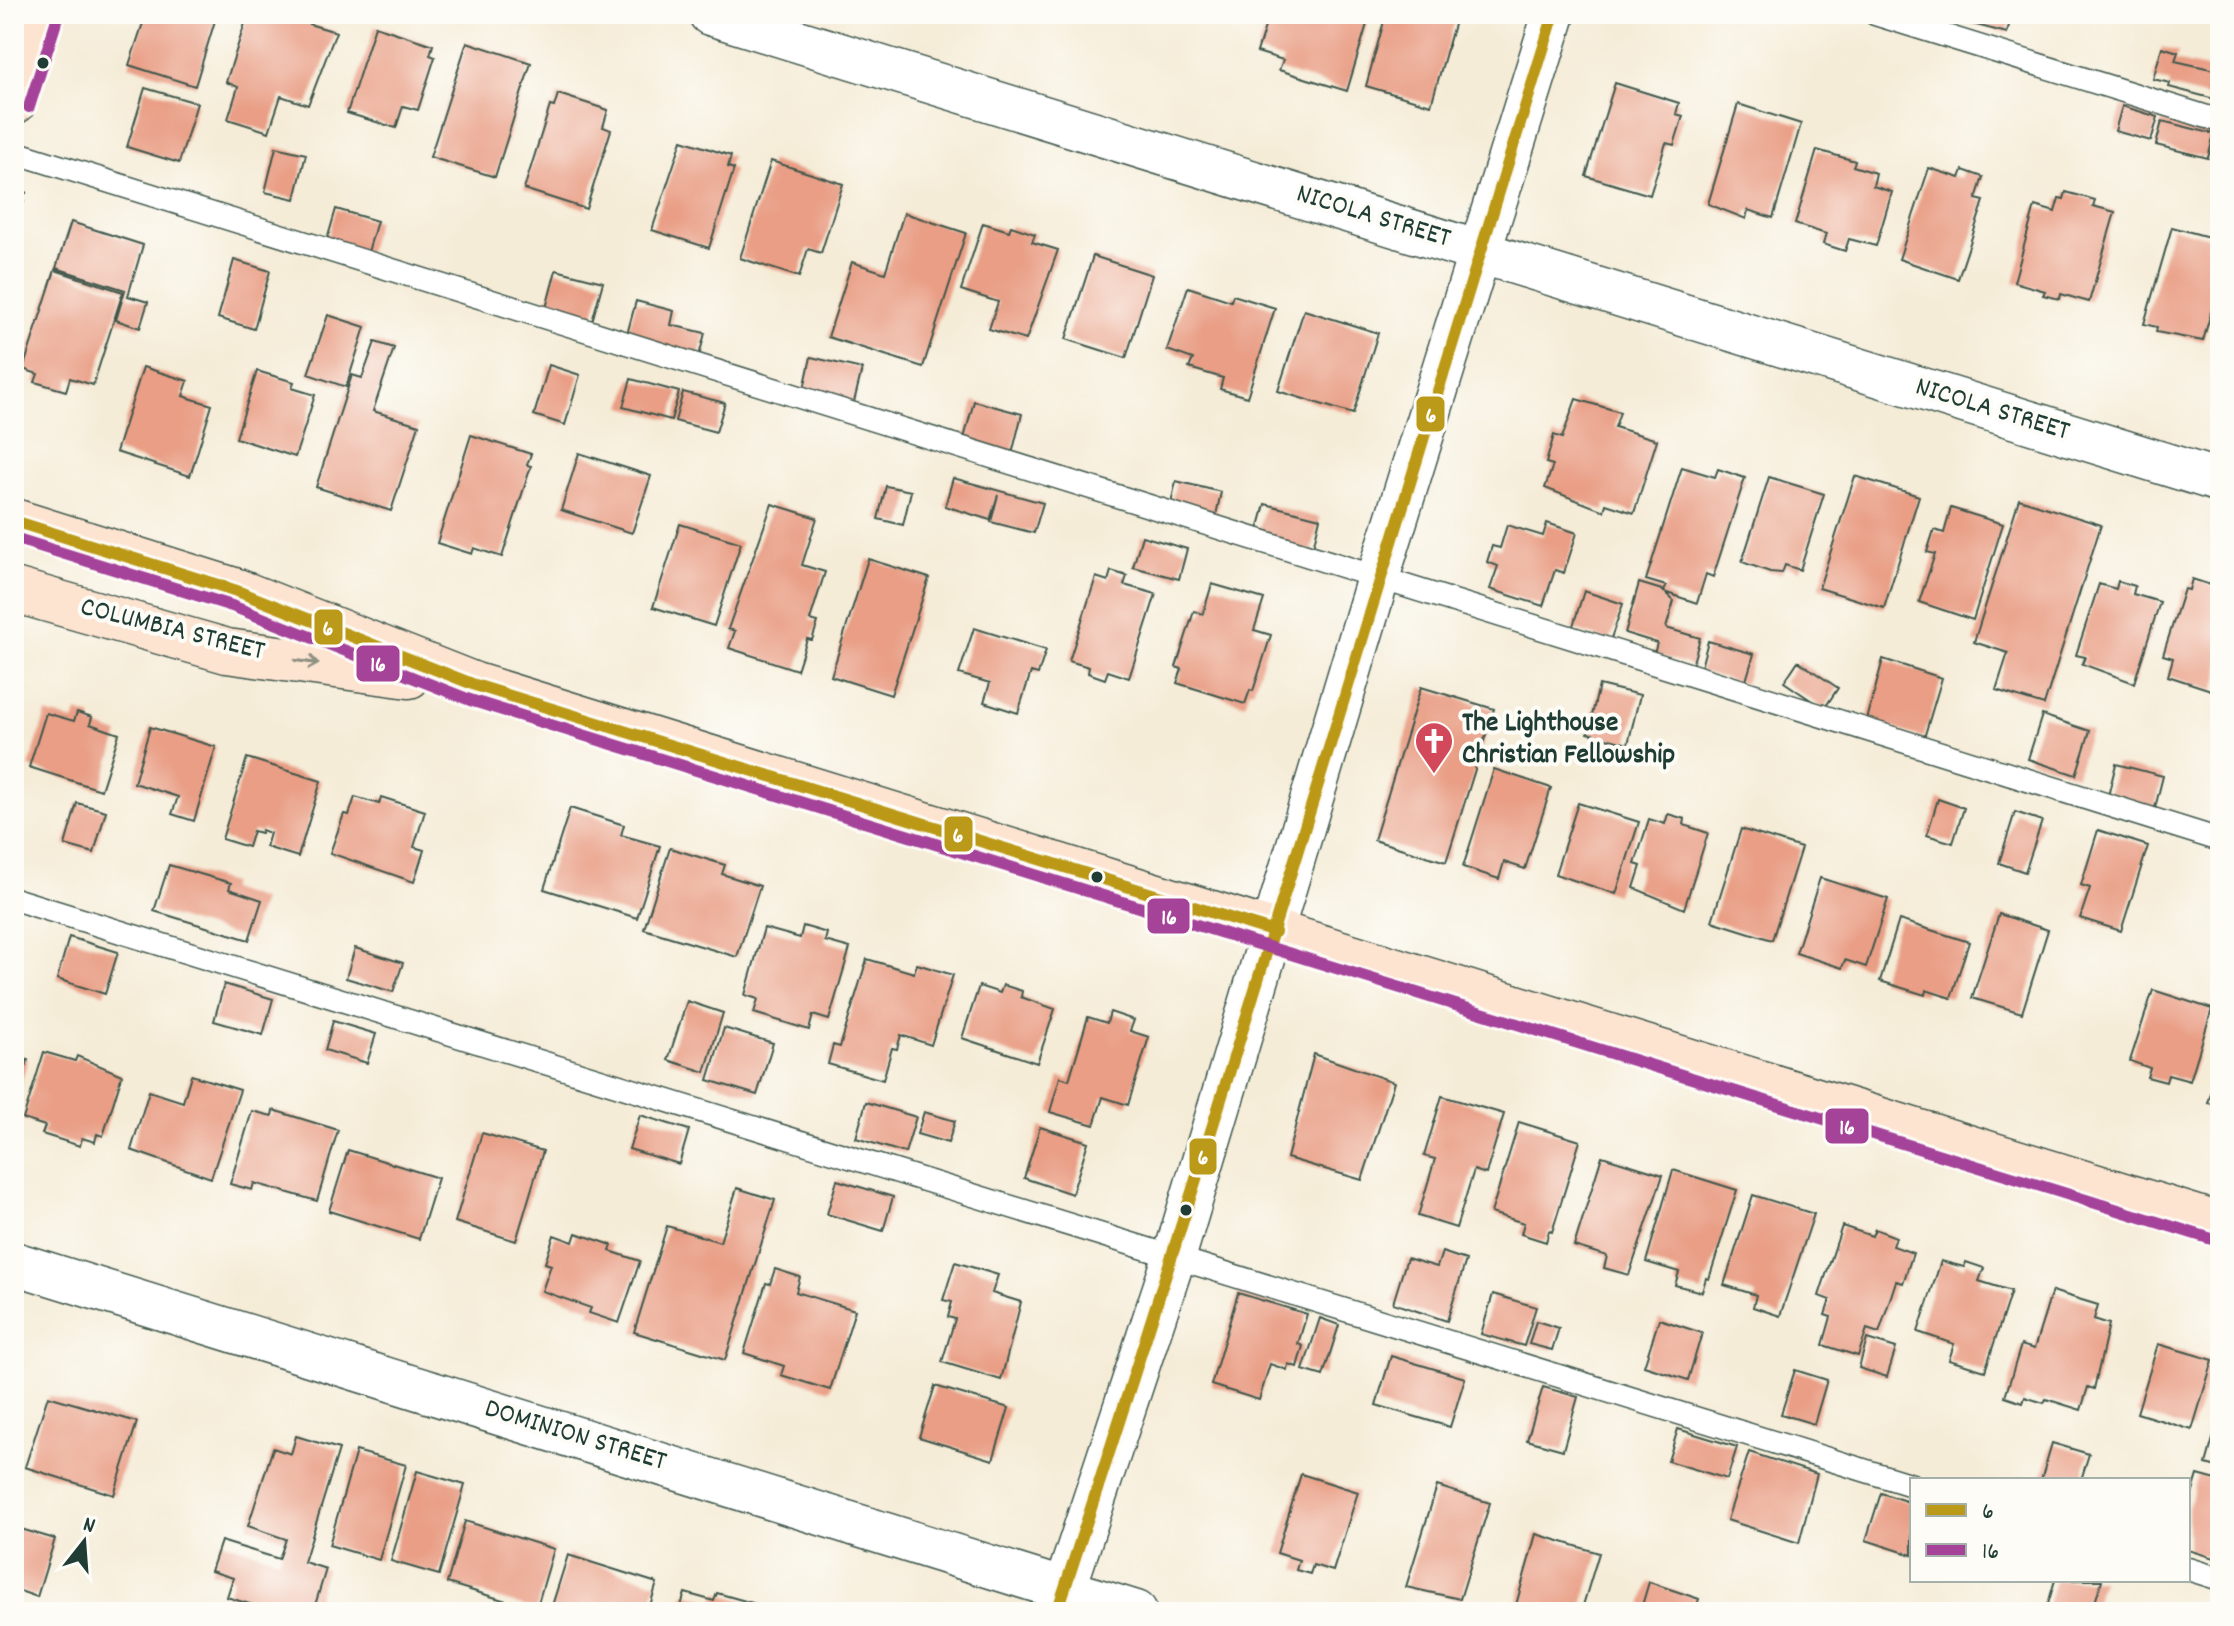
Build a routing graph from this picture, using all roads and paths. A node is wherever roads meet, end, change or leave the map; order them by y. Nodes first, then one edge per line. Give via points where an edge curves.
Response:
1 (42, 14) edge
2 (710, 14) edge
3 (1554, 14) edge
4 (1875, 14) edge
5 (14, 102) edge
6 (2220, 121) edge
7 (14, 152) edge
8 (1480, 251) junction
9 (2220, 481) edge
10 (14, 521) edge
11 (1378, 578) junction
12 (14, 590) edge
13 (475, 685) junction
14 (2220, 840) edge
15 (14, 899) edge
16 (1275, 932) junction
17 (2220, 1225) edge
18 (1174, 1258) junction
19 (14, 1263) edge
20 (1910, 1484) edge
21 (2190, 1570) edge
22 (2220, 1579) edge
23 (1060, 1601) edge
24 (1136, 1612) edge

1 - 5 main road
2 - 8 street, NICOLA STREET
3 - 8 street
4 - 6 lane
7 - 11 lane
8 - 9 street, NICOLA STREET
8 - 11 street
10 - 13 main road, COLUMBIA STREET via 237,591
11 - 14 lane
11 - 16 street
12 -> 13 main road, COLUMBIA STREET via 227,651
13 - 16 main road, COLUMBIA STREET
15 - 18 lane
16 - 17 main road, COLUMBIA STREET
16 - 18 street
18 - 20 lane
18 - 23 street
19 - 23 street, DOMINION STREET
21 - 22 lane
23 - 24 street, DOMINION STREET

